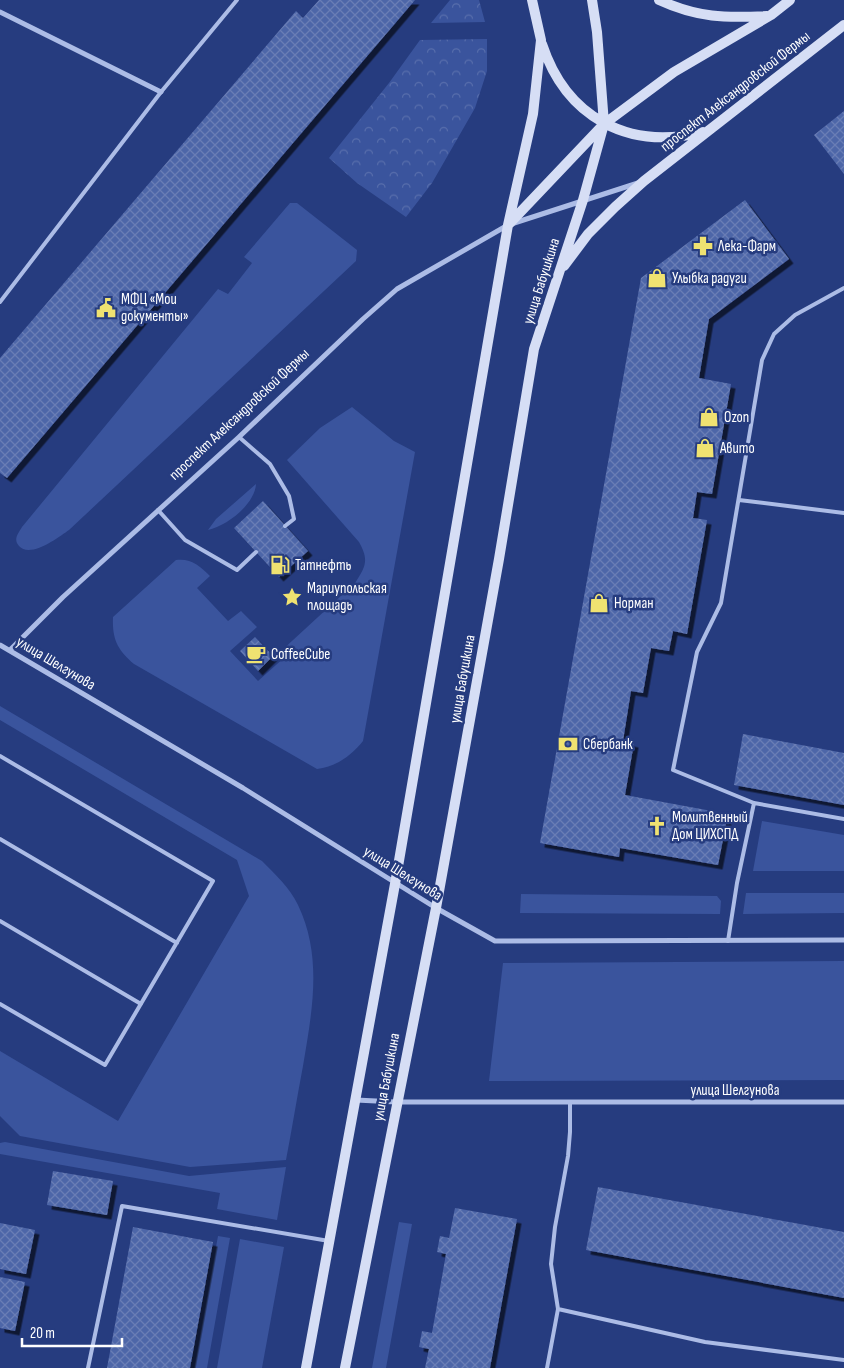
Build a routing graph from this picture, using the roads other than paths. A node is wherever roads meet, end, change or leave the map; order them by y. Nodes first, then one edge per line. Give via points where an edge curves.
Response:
1 (237, 0) edge
2 (532, 0) edge
3 (592, 0) edge
4 (659, 0) edge
5 (790, 0) edge
6 (0, 12) edge
7 (771, 15) junction
8 (844, 25) edge
9 (541, 40) junction
10 (161, 92) junction
11 (604, 124) junction
12 (708, 131) junction
13 (644, 181) junction
14 (584, 200) junction
15 (508, 225) junction
16 (558, 275) junction
17 (844, 288) edge
18 (0, 302) edge
19 (239, 437) junction
20 (738, 500) junction
21 (158, 510) junction
22 (844, 513) edge
23 (285, 526) dead end
24 (256, 552) dead end
25 (0, 645) edge
26 (10, 650) junction
27 (0, 756) edge
28 (754, 802) junction
29 (844, 819) edge
30 (0, 839) edge
31 (396, 884) junction
32 (436, 908) junction
33 (0, 921) edge
34 (844, 940) edge
35 (728, 941) junction
36 (177, 942) junction
37 (0, 1004) edge
38 (141, 1004) junction
39 (356, 1100) junction
40 (396, 1102) junction
41 (844, 1102) edge
42 (570, 1103) junction
43 (329, 1241) junction
44 (558, 1309) junction
45 (844, 1360) edge
46 (88, 1368) edge
47 (306, 1368) edge
48 (346, 1368) edge
49 (547, 1368) edge

1 - 10 lane
2 - 9 main road, улица Бабушкина
3 - 11 main road, улица Бабушкина
4 - 7 main road via 706,16
5 - 7 main road, проспект Александровской Фермы
6 - 10 street
7 - 11 main road, проспект Александровской Фермы via 674,72
8 - 12 main road, проспект Александровской Фермы
9 - 11 main road via 562,86
9 - 15 main road, улица Бабушкина via 533,114
10 - 18 lane
11 - 12 main road via 657,137
11 - 14 main road, улица Бабушкина
11 - 15 main road, проспект Александровской Фермы
12 - 13 main road, проспект Александровской Фермы
13 - 14 street, проспект Александровской Фермы
13 - 16 main road, проспект Александровской Фермы via 588,234
14 - 15 street, проспект Александровской Фермы
14 - 16 main road, улица Бабушкина
15 - 19 street, проспект Александровской Фермы via 397,289
15 - 31 main road, улица Бабушкина
16 - 32 main road, улица Бабушкина via 534,349
17 - 20 lane via 795,316 774,334 762,360
19 - 21 street, проспект Александровской Фермы
19 - 23 lane via 270,464 289,496 294,519
20 - 22 lane
20 - 28 lane via 721,604 697,652 673,770
21 - 24 lane via 185,540 237,570
21 - 26 street, проспект Александровской Фермы
25 - 26 street, улица Шелгунова
26 - 31 street, улица Шелгунова via 323,836
27 - 36 lane via 213,881
28 - 29 lane
28 - 35 lane via 736,883
30 - 36 lane
31 - 32 street, улица Шелгунова
31 - 39 main road, улица Бабушкина
32 - 35 street, улица Шелгунова via 495,941
32 - 40 main road, улица Бабушкина
33 - 38 lane
34 - 35 street, улица Шелгунова
36 - 38 lane
37 - 38 lane via 105,1065
39 - 40 street, улица Шелгунова
39 - 43 main road, улица Бабушкина
40 - 42 street, улица Шелгунова
40 - 48 main road, улица Бабушкина
41 - 42 street, улица Шелгунова
42 - 44 lane via 568,1156 551,1264
43 - 46 lane via 122,1206
43 - 47 main road, улица Бабушкина
44 - 45 lane via 706,1342
44 - 49 lane

